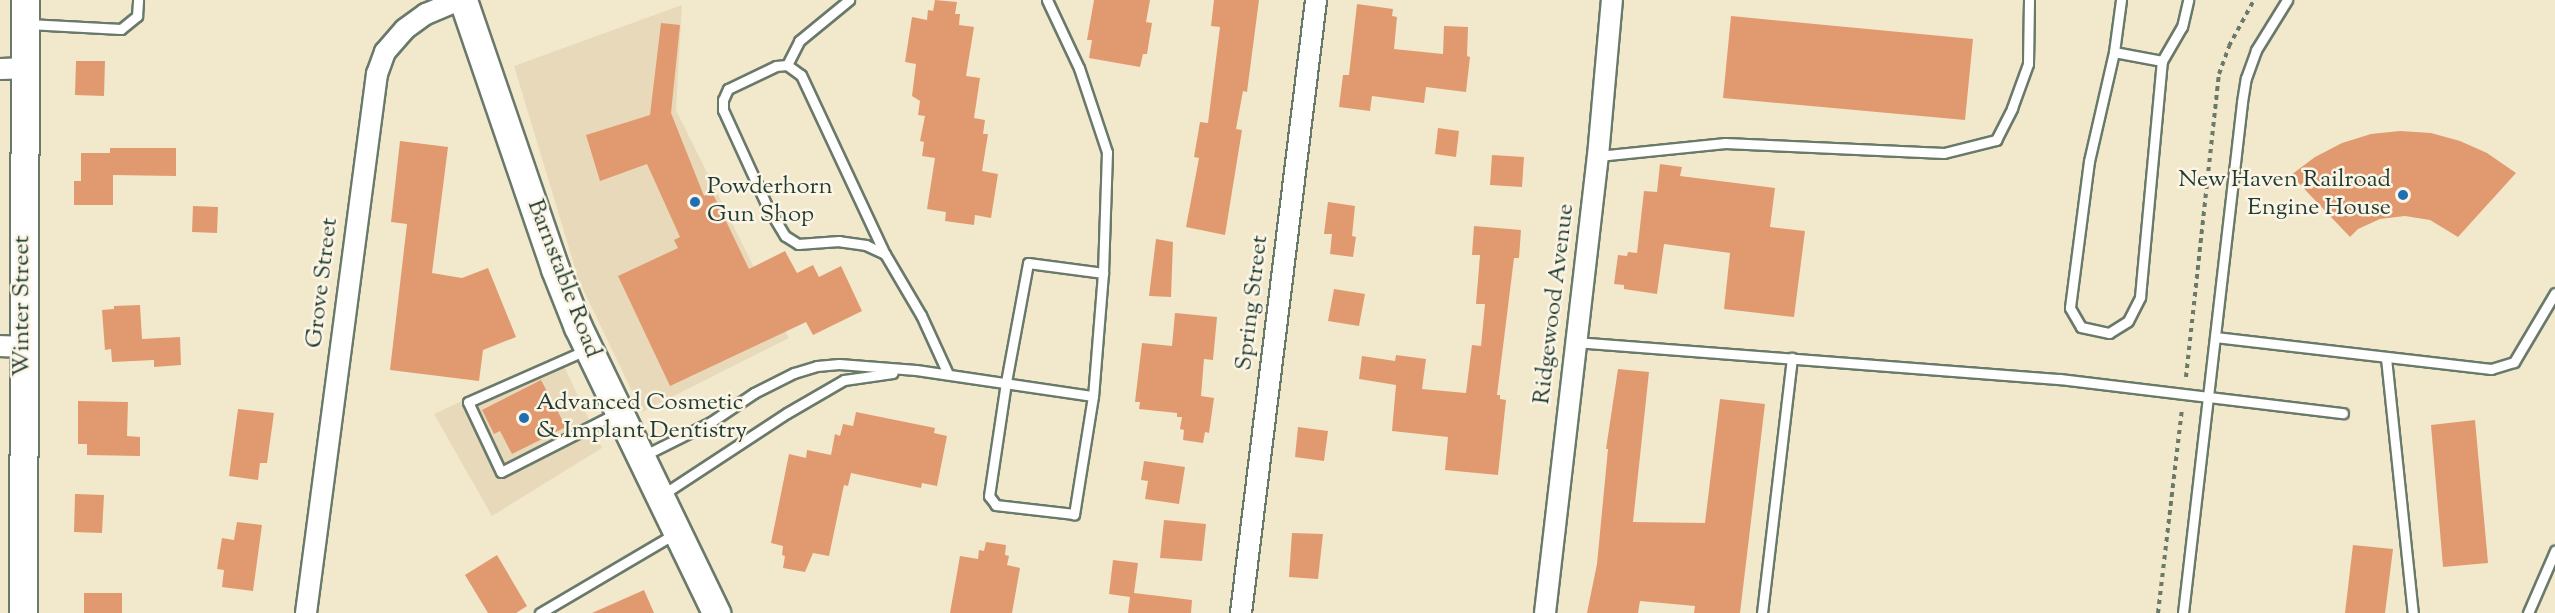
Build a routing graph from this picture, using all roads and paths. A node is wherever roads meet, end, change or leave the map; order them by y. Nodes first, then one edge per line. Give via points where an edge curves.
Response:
1 (138, 0) edge
2 (461, 0) edge
3 (849, 0) edge
4 (1047, 0) edge
5 (1316, 0) edge
6 (1612, 0) edge
7 (2029, 0) edge
8 (2121, 0) edge
9 (2188, 0) edge
10 (2254, 0) edge
11 (2287, 0) edge
12 (25, 12) edge
13 (2114, 52) junction
14 (2163, 61) junction
15 (787, 65) junction
16 (12, 69) edge
17 (1598, 156) junction
18 (885, 254) junction
19 (1103, 273) junction
20 (2555, 293) edge
21 (2215, 337) junction
22 (1576, 342) junction
23 (11, 347) edge
24 (589, 349) junction
25 (1792, 358) junction
26 (2386, 358) junction
27 (916, 370) junction
28 (948, 374) junction
29 (1006, 382) junction
30 (1093, 396) junction
31 (2184, 396) junction
32 (2208, 398) junction
33 (619, 412) junction
34 (2343, 413) dead end
35 (641, 457) junction
36 (660, 496) junction
37 (678, 532) junction
38 (2555, 551) edge
39 (22, 613) edge
40 (306, 613) edge
41 (540, 613) edge
42 (716, 613) edge
43 (1240, 613) edge
44 (1545, 613) edge
45 (1762, 613) edge
46 (2158, 613) edge
47 (2183, 613) edge
48 (2414, 613) edge
49 (2528, 613) edge

1 - 12 lane via 137,16 121,29
2 - 24 main road, Barnstable Road via 555,269
2 - 40 street, Grove Street via 426,14 405,29 385,52 377,74
3 - 15 lane via 799,41
4 - 19 lane via 1079,68 1107,152
5 - 43 street, Spring Street
6 - 17 street, Ridgewood Avenue
7 - 17 lane via 2028,64 1996,140 1944,153 1725,143
8 - 13 lane
9 - 14 lane via 2182,27
10 - 31 path via 2219,74
11 - 21 lane via 2256,50 2246,78
12 - 16 main road, Winter Street
13 - 14 lane
13 - 14 lane via 2090,161 2070,308 2081,327 2109,333 2128,321 2140,297
15 - 18 lane via 801,75
15 - 18 lane via 776,66 728,89 723,100 723,110 767,206 785,237 798,244 839,241 867,245
16 - 23 main road, Winter Street
17 - 22 street, Ridgewood Avenue
18 - 28 lane via 921,315
19 - 29 lane via 1028,263
19 - 30 lane
20 - 26 lane via 2514,362 2505,367 2491,369
21 - 26 lane
21 - 32 lane
22 - 25 lane
22 - 44 street, Ridgewood Avenue
23 - 39 main road, Winter Street
24 - 33 main road, Barnstable Road
24 - 33 lane via 468,402 501,472
25 - 31 lane via 2060,379
25 - 45 lane
26 - 48 lane
27 - 28 lane
27 - 35 lane via 839,364 794,373 754,393 711,422
27 - 36 lane via 844,380
28 - 29 lane
29 - 30 lane
29 - 30 lane via 989,496 996,505 1074,514
31 - 32 lane
31 - 46 path
32 - 34 lane
32 - 47 lane
33 - 35 main road, Barnstable Road
35 - 36 main road, Barnstable Road
36 - 37 main road, Barnstable Road
37 - 41 lane
37 - 42 main road, Barnstable Road
38 - 49 lane

